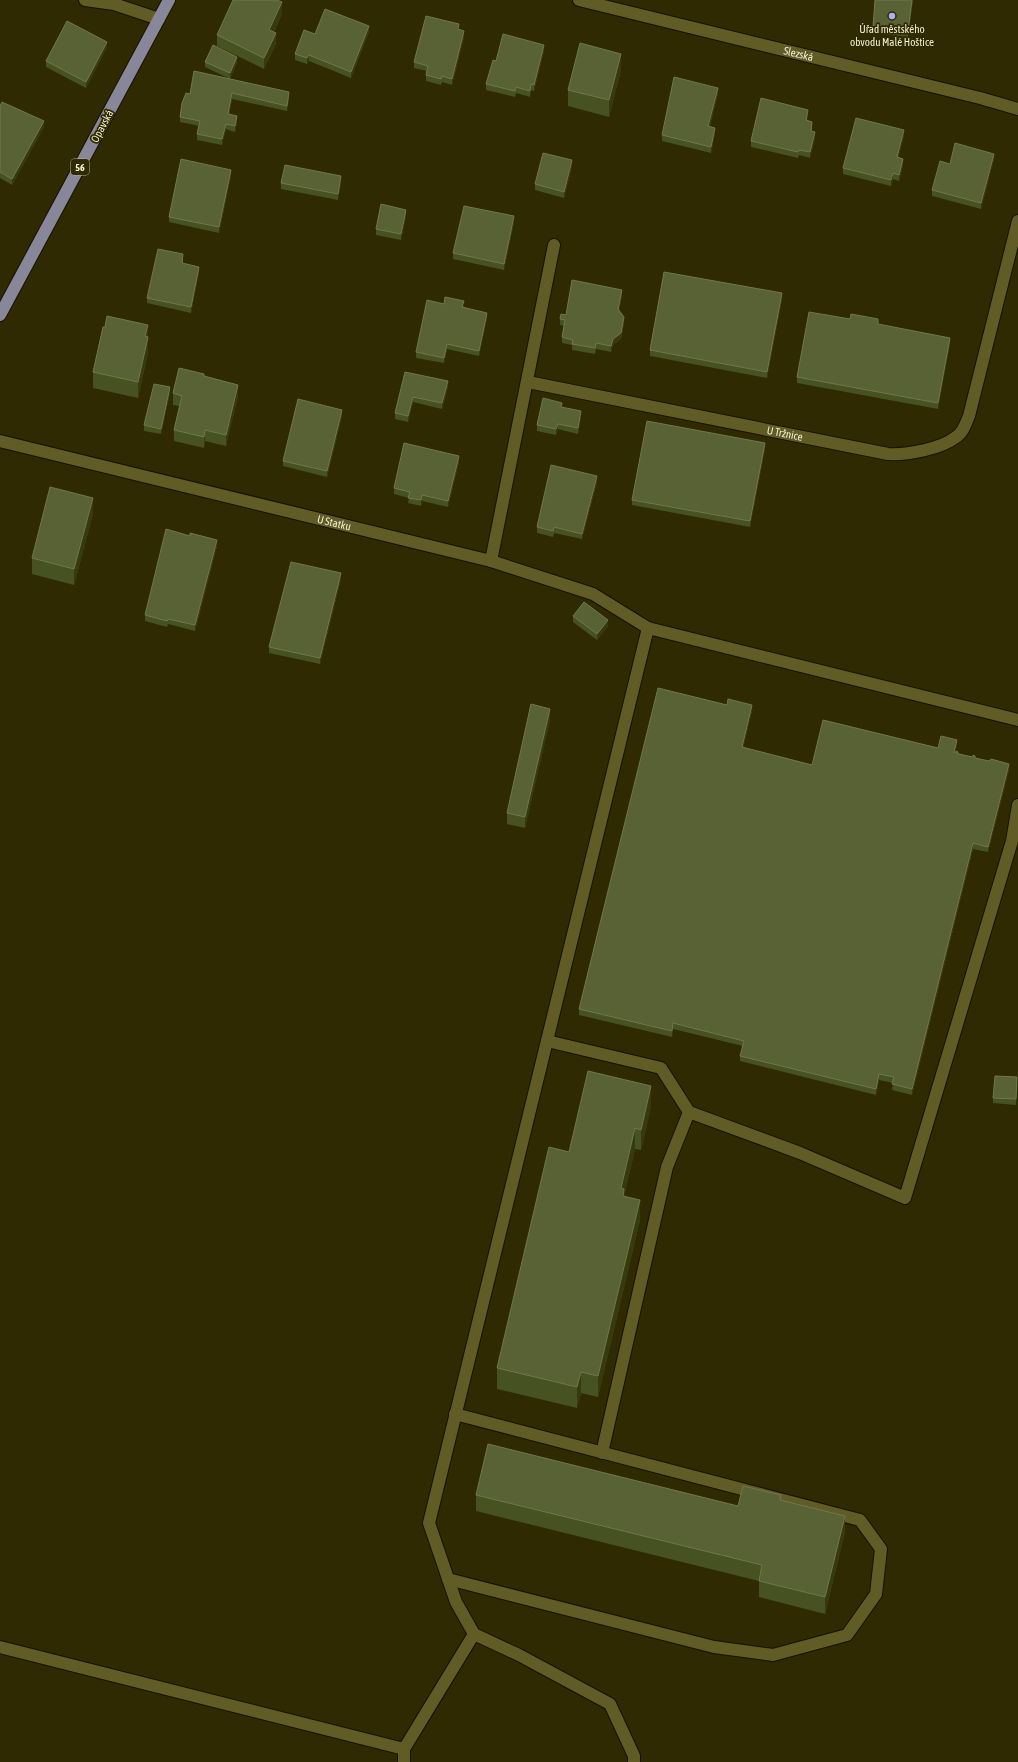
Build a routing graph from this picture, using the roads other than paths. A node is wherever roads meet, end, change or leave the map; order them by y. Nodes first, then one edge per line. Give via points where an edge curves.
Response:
1 (85, 0) edge
2 (169, 0) edge
3 (579, 0) edge
4 (159, 19) junction
5 (1018, 109) edge
6 (1018, 221) edge
7 (554, 245) dead end
8 (0, 315) edge
9 (528, 382) junction
10 (0, 441) edge
11 (490, 561) junction
12 (648, 628) junction
13 (1018, 720) edge
14 (1018, 805) edge
15 (1015, 842) edge
16 (546, 1041) junction
17 (689, 1112) junction
18 (455, 1414) junction
19 (602, 1453) junction
20 (448, 1579) junction
21 (474, 1634) junction
22 (0, 1647) edge
23 (404, 1750) junction
24 (404, 1762) edge
25 (634, 1762) edge

1 - 4 street via 114,4
2 - 4 main road, Opavská / 56
3 - 5 street, Slezská
4 - 8 main road, Opavská / 56
6 - 9 street, U Tržnice via 969,416 957,437 944,444 902,455 888,454
7 - 9 street
9 - 11 street
10 - 11 street, U Statku
11 - 12 street, U Statku via 593,594
12 - 13 street, U Statku
12 - 16 street
14 - 15 street
15 - 17 street via 905,1198 800,1153
16 - 17 street via 662,1068
16 - 18 street
17 - 19 street via 667,1167
18 - 19 street
18 - 20 street via 429,1522
19 - 20 street via 860,1520 881,1549 876,1594 847,1635 772,1655 714,1647
20 - 21 street via 456,1602
21 - 23 street
21 - 25 street via 610,1704 634,1756
22 - 23 street
23 - 24 street

